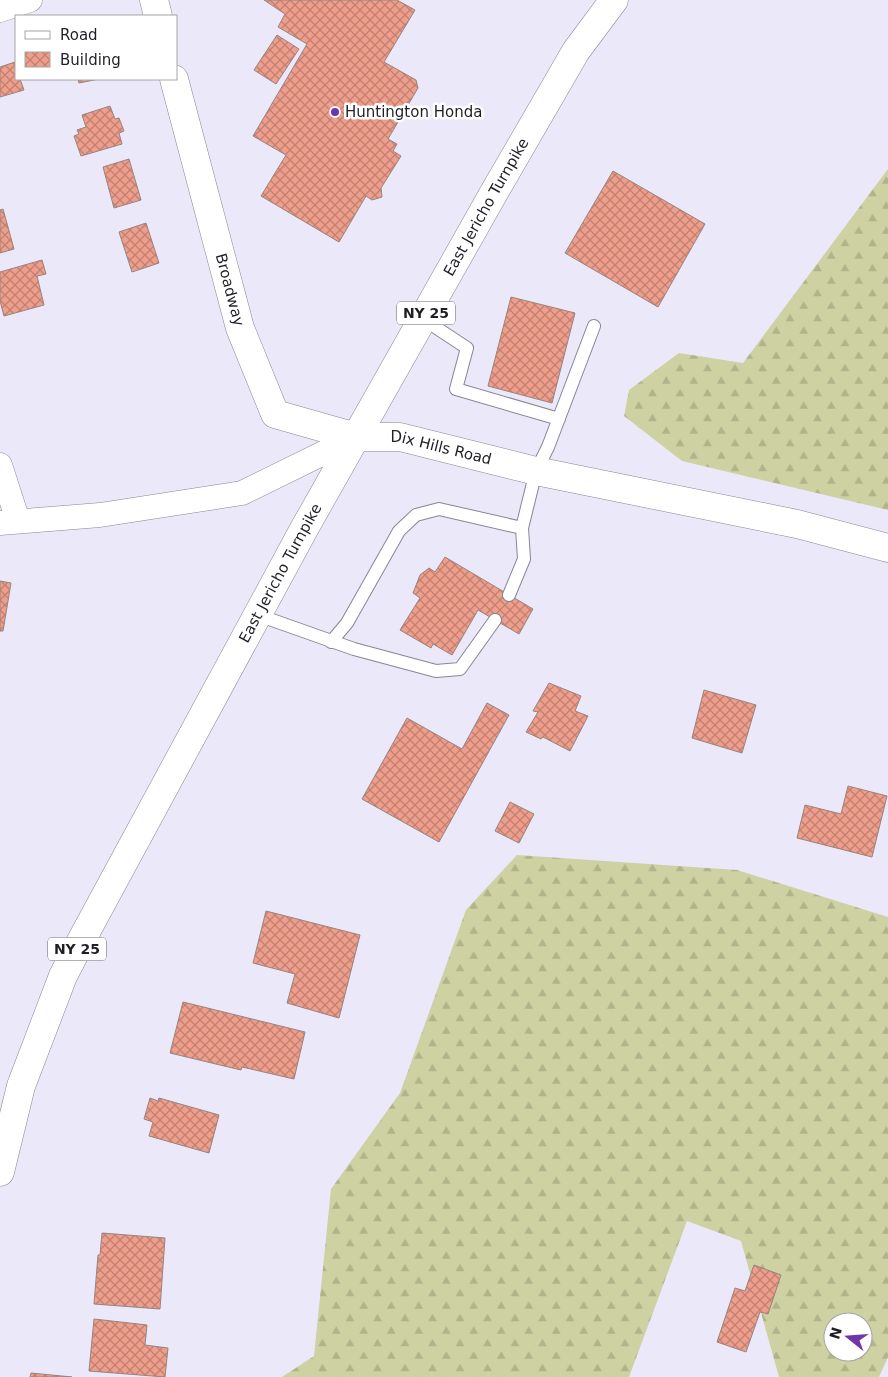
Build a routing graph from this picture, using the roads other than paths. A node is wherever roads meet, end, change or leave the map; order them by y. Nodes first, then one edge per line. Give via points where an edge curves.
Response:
1 (30, 0) edge
2 (154, 0) edge
3 (614, 0) edge
4 (0, 10) edge
5 (158, 15) edge
6 (174, 80) edge
7 (423, 319) junction
8 (594, 326) dead end
9 (559, 419) junction
10 (356, 437) junction
11 (0, 465) edge
12 (536, 471) junction
13 (9, 522) edge
14 (522, 528) junction
15 (888, 548) edge
16 (509, 595) dead end
17 (258, 615) junction
18 (495, 620) dead end
19 (331, 642) junction
20 (0, 1172) edge

1 - 4 street
2 - 5 main road
3 - 7 main road, East Jericho Turnpike / NY 25 via 591,28 553,88
6 - 10 main road, Broadway via 240,328 274,414
7 - 9 lane via 467,348 456,389
7 - 10 main road, East Jericho Turnpike / NY 25
8 - 9 lane
9 - 12 lane
10 - 12 main road, Dix Hills Road via 400,437
10 - 13 street, Dix Hills Road via 242,493 100,515
10 - 17 main road, East Jericho Turnpike / NY 25
11 - 13 street
12 - 14 lane
12 - 15 main road, Dix Hills Road via 797,524
14 - 16 lane via 524,559
14 - 19 lane via 439,509 416,515 399,530 347,623
17 - 19 lane
17 - 20 main road, East Jericho Turnpike / NY 25 via 63,976 21,1086
18 - 19 lane via 460,669 436,671

